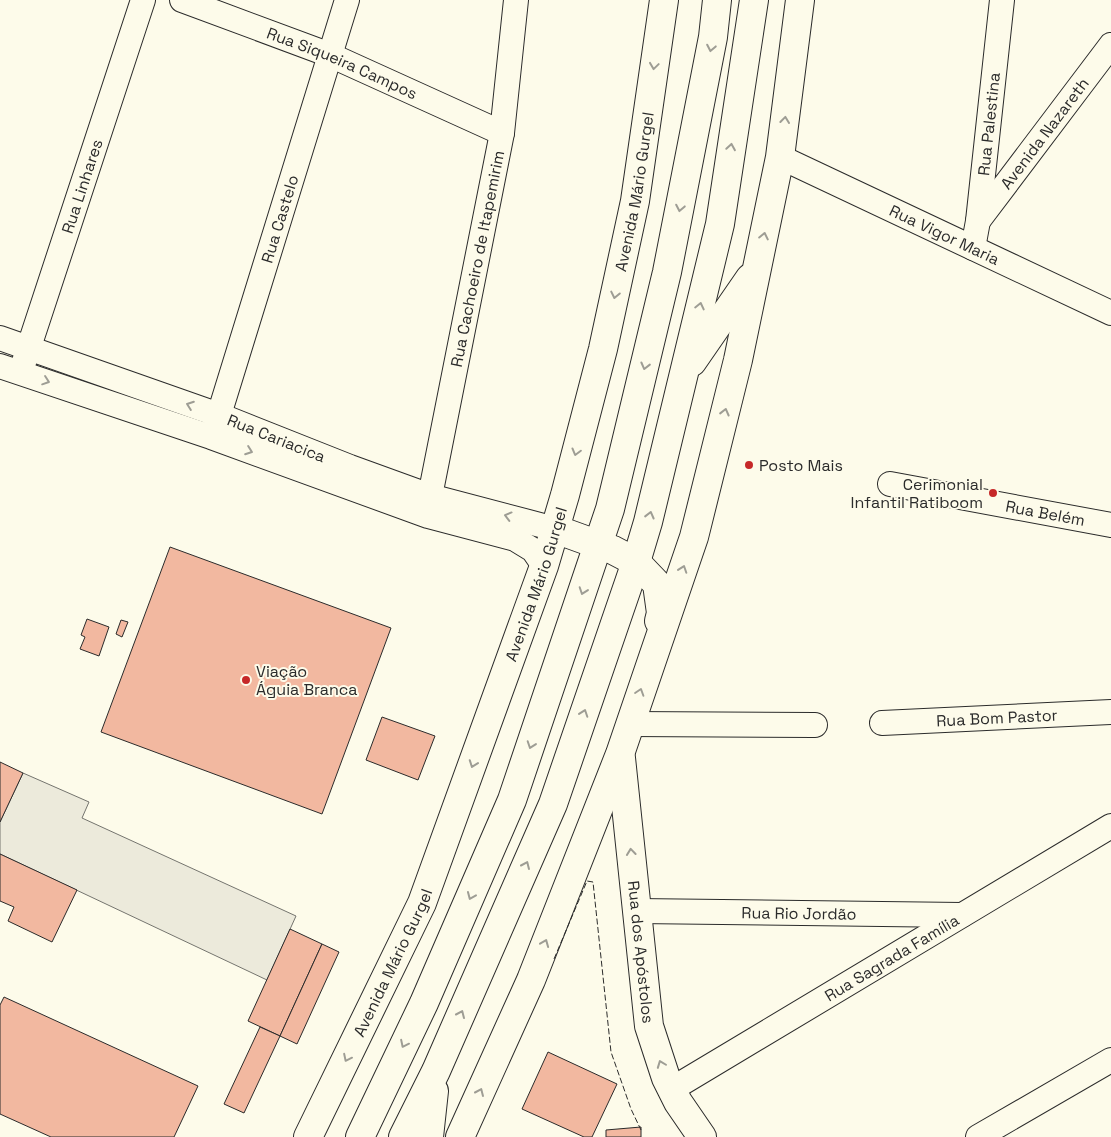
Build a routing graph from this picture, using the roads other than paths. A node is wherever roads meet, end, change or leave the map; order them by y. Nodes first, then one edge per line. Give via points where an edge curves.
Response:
1 (143, 0) edge
2 (182, 0) edge
3 (347, 0) edge
4 (516, 0) edge
5 (664, 0) edge
6 (717, 0) edge
7 (754, 0) edge
8 (800, 0) edge
9 (1002, 0) edge
10 (1111, 45) edge
11 (330, 55) junction
12 (502, 133) junction
13 (780, 157) junction
14 (978, 220) junction
15 (973, 248) junction
16 (757, 267) junction
17 (1111, 313) edge
18 (0, 338) edge
19 (29, 347) junction
20 (10, 369) edge
21 (683, 376) junction
22 (219, 415) junction
23 (211, 437) junction
24 (890, 484) dead end
25 (429, 506) junction
26 (1111, 524) edge
27 (555, 529) junction
28 (598, 545) junction
29 (636, 562) junction
30 (544, 566) junction
31 (650, 664) junction
32 (1111, 712) edge
33 (882, 723) dead end
34 (630, 724) junction
35 (815, 725) dead end
36 (620, 754) junction
37 (1111, 826) edge
38 (637, 911) junction
39 (962, 915) junction
40 (1111, 1060) edge
41 (436, 1071) junction
42 (672, 1088) junction
43 (308, 1137) edge
44 (360, 1137) edge
45 (403, 1137) edge
46 (428, 1137) edge
47 (460, 1137) edge
48 (702, 1137) edge
49 (978, 1137) edge

1 - 19 street, Rua Linhares
2 - 11 street, Rua Siqueira Campos
3 - 11 street, Rua Castelo
4 - 12 street, Rua Cachoeiro de Itapemirim
5 -> 27 main road, Avenida Mário Gurgel via 635,201 603,349
6 -> 28 main road via 713,38 667,272 610,509
21 -> 7 main road via 720,224
13 -> 8 main road
9 - 14 street, Rua Palestina
10 - 14 street, Avenida Nazareth
11 - 12 street, Rua Siqueira Campos
11 - 22 street, Rua Castelo
12 - 25 street, Rua Cachoeiro de Itapemirim
13 - 15 street, Rua Vigor Maria
16 -> 13 main road
14 - 15 street, Rua Palestina
15 - 17 street, Rua Vigor Maria
16 - 21 main road
31 -> 16 main road via 694,536 738,360
18 - 19 street, Rua Cariacica
19 - 20 street, Rua Linhares
22 -> 19 street, Rua Cariacica
20 -> 23 street, Rua Cariacica
29 -> 21 main road
22 - 23 street, Rua Castelo
22 - 25 street, Rua Cariacica via 350,467
23 -> 25 street, Rua Cariacica
24 - 26 street, Rua Belém
27 -> 25 street, Rua Cariacica
25 - 30 street, Rua Cariacica via 515,539 533,550
27 - 28 main road
27 - 30 main road, Avenida Mário Gurgel
28 - 29 main road
28 -> 44 main road via 512,800 424,1003
29 - 31 main road via 657,584 661,613
41 -> 29 main road via 553,804
30 -> 43 main road, Avenida Mário Gurgel via 422,903
34 -> 31 main road
32 - 33 street, Rua Bom Pastor
34 - 35 street
34 - 36 main road
38 -> 36 main road, Rua dos Apóstolos
47 -> 36 main road via 530,980
37 - 39 street, Rua Sagrada Família
38 - 39 street, Rua Rio Jordão
42 -> 38 main road, Rua dos Apóstolos via 649,1026
39 - 42 street, Rua Sagrada Família
40 - 49 street
41 - 45 main road
41 - 46 main road
42 - 48 main road, Rua dos Apóstolos

